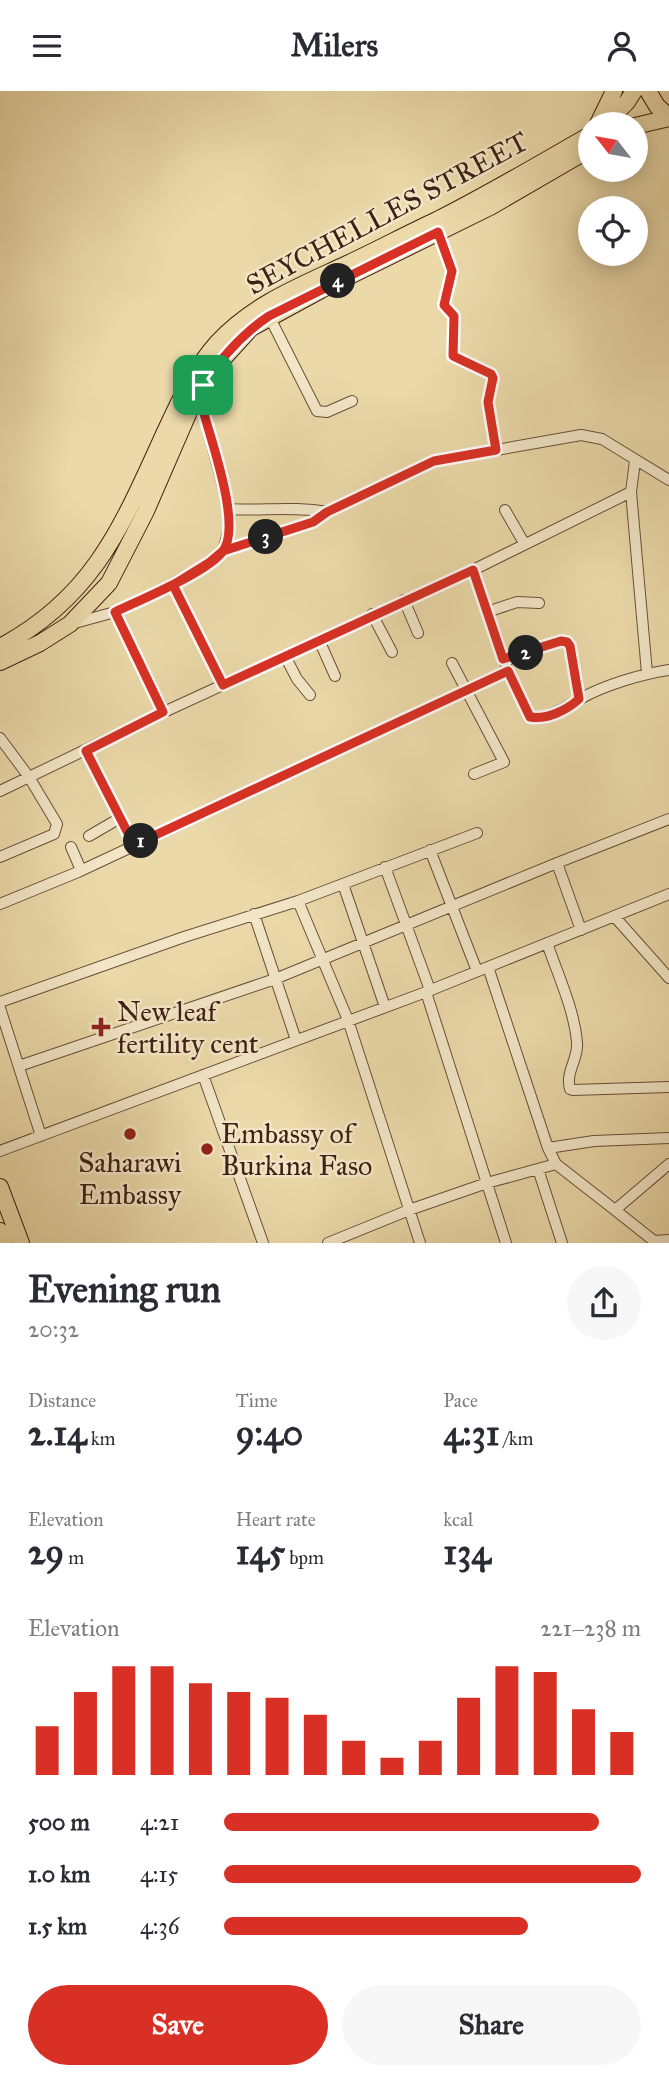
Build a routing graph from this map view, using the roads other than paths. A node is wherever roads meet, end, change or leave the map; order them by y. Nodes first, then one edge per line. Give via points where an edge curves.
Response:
1 (614, 91) edge
2 (634, 91) edge
3 (648, 91) edge
4 (604, 112) edge
5 (617, 112) edge
6 (669, 118) edge
7 (648, 123) edge
8 (578, 142) edge
9 (578, 156) edge
10 (438, 232) junction
11 (269, 316) junction
12 (190, 393) junction
13 (352, 401) dead end
14 (496, 450) junction
15 (635, 461) junction
16 (669, 480) edge
17 (631, 492) junction
18 (229, 509) junction
19 (505, 510) dead end
20 (327, 512) junction
21 (524, 543) junction
22 (223, 551) junction
23 (473, 570) junction
24 (173, 585) junction
25 (404, 600) junction
26 (539, 603) dead end
27 (115, 612) junction
28 (487, 612) junction
29 (372, 614) junction
30 (70, 624) junction
31 (418, 633) dead end
32 (319, 640) junction
33 (0, 647) edge
34 (392, 652) dead end
35 (285, 656) junction
36 (503, 659) junction
37 (0, 662) edge
38 (452, 663) dead end
39 (669, 670) edge
40 (508, 671) junction
41 (647, 673) junction
42 (335, 676) dead end
43 (223, 685) junction
44 (468, 690) junction
45 (310, 695) dead end
46 (579, 699) junction
47 (163, 712) junction
48 (0, 739) edge
49 (86, 751) junction
50 (474, 774) dead end
51 (29, 777) junction
52 (0, 792) edge
53 (120, 818) junction
54 (669, 819) edge
55 (477, 832) dead end
56 (89, 836) dead end
57 (134, 845) junction
58 (71, 847) dead end
59 (430, 850) junction
60 (0, 857) edge
61 (557, 863) junction
62 (385, 867) junction
63 (81, 870) junction
64 (343, 884) junction
65 (669, 894) edge
66 (298, 901) junction
67 (0, 904) edge
68 (451, 908) junction
69 (254, 914) junction
70 (614, 916) junction
71 (406, 926) junction
72 (581, 930) junction
73 (547, 943) junction
74 (363, 944) junction
75 (322, 960) junction
76 (488, 967) junction
77 (477, 971) junction
78 (669, 978) edge
79 (275, 979) junction
80 (428, 991) junction
81 (0, 1002) edge
82 (385, 1007) junction
83 (0, 1008) edge
84 (348, 1020) junction
85 (296, 1040) junction
86 (19, 1066) junction
87 (202, 1075) junction
88 (669, 1087) edge
89 (41, 1136) junction
90 (669, 1138) edge
91 (548, 1149) junction
92 (0, 1151) edge
93 (556, 1164) junction
94 (669, 1164) edge
95 (538, 1170) junction
96 (487, 1183) junction
97 (0, 1187) edge
98 (409, 1210) junction
99 (615, 1210) junction
100 (0, 1231) edge
101 (669, 1240) edge
102 (4, 1243) edge
103 (21, 1243) edge
104 (263, 1243) edge
105 (328, 1243) edge
106 (420, 1243) edge
107 (506, 1243) edge
108 (562, 1243) edge

1 - 4 main road
2 - 5 main road
3 - 6 main road
6 - 7 main road
8 - 12 main road, SEYCHELLES STREET via 442,217 274,298 217,343 195,370
9 - 10 main road, SEYCHELLES STREET
10 - 11 main road, SEYCHELLES STREET
10 - 14 street via 452,271 444,305 454,316 452,351 456,359 493,378 488,402
11 - 12 main road, SEYCHELLES STREET via 251,328
11 - 13 street via 317,411 327,412
12 - 18 street via 203,410
12 - 30 main road, SEYCHELLES STREET via 120,565
12 - 33 main road, SEYCHELLES STREET via 103,557 52,614
14 - 15 street via 581,435 602,439
14 - 20 street via 434,461
15 - 16 street
15 - 17 street
17 - 21 street
17 - 41 street
18 - 20 street
18 - 22 street
19 - 21 street
20 - 22 street via 313,522
21 - 23 street
22 - 24 street
23 - 25 street
23 - 28 street
24 - 27 street
24 - 43 street
25 - 29 street
25 - 31 street
26 - 28 street via 517,601
27 - 30 street
27 - 47 street
28 - 36 street
29 - 32 street
29 - 34 street
30 - 37 main road, SEYCHELLES STREET
32 - 35 street
32 - 42 street
35 - 43 street
35 - 45 street
36 - 40 street
36 - 46 street via 567,642
38 - 44 street
39 - 41 street
40 - 44 street
40 - 46 street via 530,717 553,714
41 - 46 street
43 - 47 street
44 - 50 street via 504,762
44 - 57 street
47 - 49 street
48 - 51 street
49 - 51 street
49 - 53 street
51 - 52 street
51 - 60 street via 57,829
53 - 56 street
53 - 57 street
54 - 61 street
55 - 59 street
57 - 63 street
58 - 63 street
59 - 62 street
59 - 68 street
61 - 68 street
61 - 72 street
62 - 64 street
62 - 71 street
63 - 67 street
64 - 66 street
64 - 74 street
65 - 70 street
66 - 69 street
66 - 75 street
68 - 71 street
68 - 77 street
69 - 79 street
69 - 81 street
70 - 72 street
70 - 78 street
71 - 74 street
71 - 80 street
72 - 73 street
73 - 76 street
73 - 88 street via 576,1029 578,1046 570,1089
74 - 75 street
74 - 82 street
75 - 79 street
75 - 84 street
76 - 77 street
76 - 91 street
77 - 80 street
79 - 85 street
79 - 86 street
80 - 82 street
80 - 96 street
82 - 84 street
83 - 86 street
84 - 85 street
84 - 98 street
85 - 87 street
86 - 89 street
87 - 89 street
87 - 104 street
89 - 92 street
90 - 91 street via 594,1141
91 - 93 street
93 - 95 street
93 - 99 street
94 - 99 street
95 - 96 street
95 - 108 street
96 - 98 street
96 - 107 street
97 - 103 main road
98 - 105 street
98 - 106 street
99 - 101 street via 654,1241
100 - 102 main road

